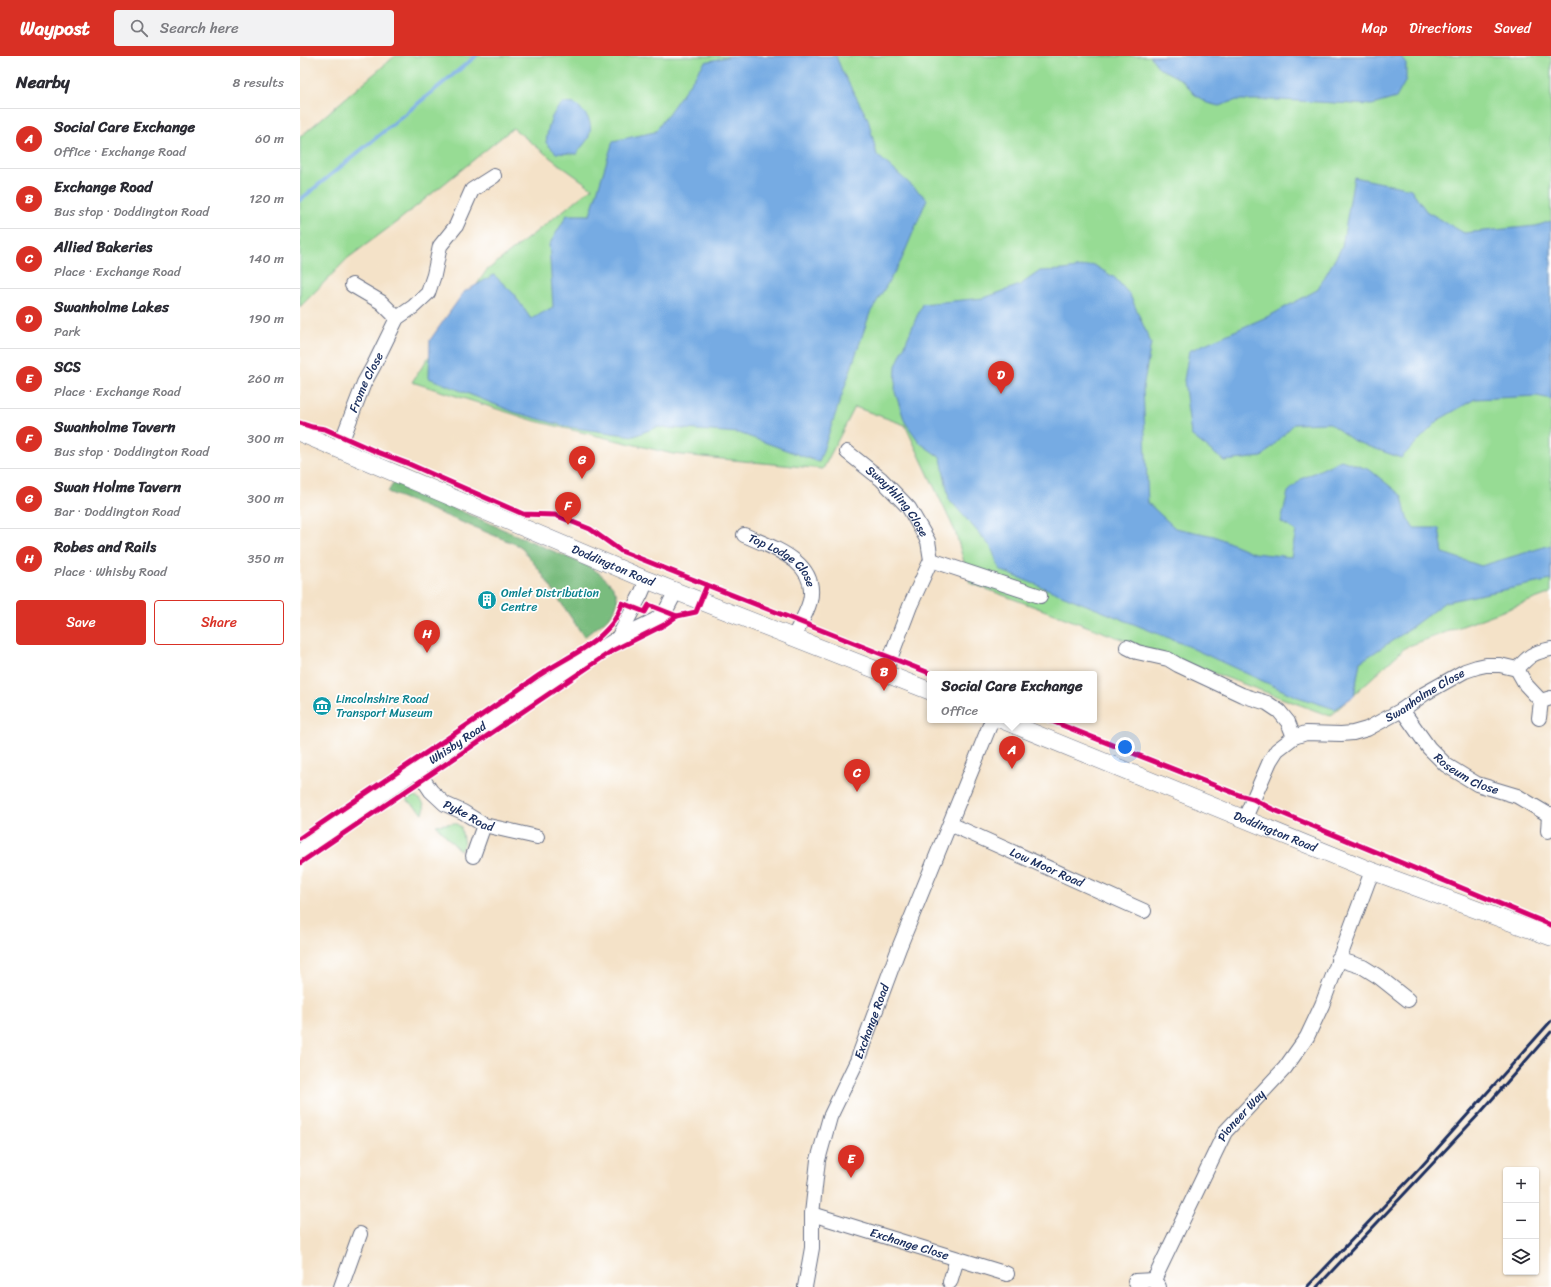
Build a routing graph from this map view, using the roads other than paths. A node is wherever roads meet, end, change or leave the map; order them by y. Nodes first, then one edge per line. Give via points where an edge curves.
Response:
1 (494, 176) dead end
2 (352, 285) dead end
3 (397, 318) junction
4 (300, 433) edge
5 (339, 448) junction
6 (847, 452) dead end
7 (744, 535) dead end
8 (931, 560) junction
9 (647, 580) junction
10 (676, 591) junction
11 (1040, 596) dead end
12 (618, 638) junction
13 (793, 638) junction
14 (1127, 647) dead end
15 (1551, 649) edge
16 (1517, 669) junction
17 (885, 672) junction
18 (927, 690) edge
19 (1546, 699) edge
20 (1402, 710) junction
21 (1539, 718) dead end
22 (991, 723) edge
23 (1009, 723) edge
24 (1294, 737) junction
25 (417, 770) junction
26 (1550, 814) edge
27 (1244, 818) junction
28 (950, 824) junction
29 (484, 825) junction
30 (1548, 831) dead end
31 (537, 836) dead end
32 (300, 850) edge
33 (473, 856) dead end
34 (1372, 871) junction
35 (1144, 911) dead end
36 (1551, 937) edge
37 (1338, 959) junction
38 (1408, 1000) dead end
39 (812, 1214) junction
40 (360, 1234) dead end
41 (958, 1259) junction
42 (1007, 1274) dead end
43 (1135, 1281) dead end
44 (950, 1282) dead end
45 (1156, 1284) edge
46 (341, 1287) edge
47 (805, 1287) edge

1 - 3 street, Frome Close via 472,190 456,226 440,246 428,293
2 - 3 street via 381,302
3 - 5 street, Frome Close via 364,383
4 - 5 main road, Doddington Road
5 - 9 main road, Doddington Road
6 - 8 street, Swaythling Close via 881,479 909,508 928,541
7 - 13 street, Top Lodge Close via 784,552 801,565 810,582 810,600
8 - 11 street
8 - 17 street
9 - 10 main road, Doddington Road
9 - 12 street
10 - 12 street, Whisby Road via 665,612 655,620
10 - 13 main road, Doddington Road
12 - 25 street, Whisby Road via 544,684
13 - 17 main road, Doddington Road
14 - 24 street via 1168,659 1242,695 1267,703 1279,711 1288,722
15 - 16 street via 1530,655
16 - 19 street via 1526,685
16 - 20 street, Swanholme Close via 1486,665 1465,671 1424,694
17 - 18 main road, Doddington Road
19 - 21 street
20 - 24 street, Swanholme Close via 1367,729 1353,733 1306,733
20 - 26 street, Roseum Close via 1429,748 1446,765 1477,784 1517,796
22 - 28 street, Exchange Road
23 - 27 main road, Doddington Road
24 - 27 street, Swanholme Close via 1277,750 1270,761
25 - 29 street, Pyke Road via 431,791 445,804
25 - 32 street, Whisby Road
26 - 30 street, Roseum Close
27 - 34 main road, Doddington Road
28 - 35 street, Low Moor Road
28 - 39 street, Exchange Road via 899,948 857,1061 830,1117 818,1160
29 - 31 street, Pyke Road
29 - 33 street
34 - 36 main road, Doddington Road
34 - 37 street, Pioneer Way
37 - 38 street via 1362,967
37 - 45 street, Pioneer Way via 1322,1005 1307,1037 1285,1068 1225,1132
39 - 41 street, Exchange Close
39 - 47 street, Exchange Road via 812,1248
40 - 46 street
41 - 42 street, Exchange Close
41 - 44 street
43 - 45 street

